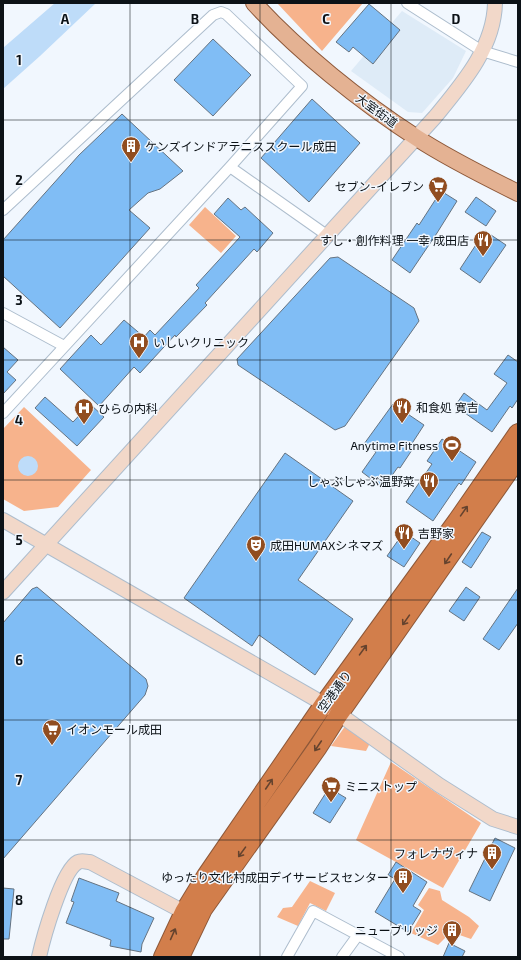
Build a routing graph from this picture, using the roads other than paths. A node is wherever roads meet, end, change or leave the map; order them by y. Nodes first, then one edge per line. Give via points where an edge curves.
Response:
1 (254, 3) edge
2 (407, 3) edge
3 (495, 3) edge
4 (482, 51) junction
5 (518, 62) edge
6 (417, 138) junction
7 (230, 166) junction
8 (518, 193) edge
9 (3, 210) edge
10 (328, 236) junction
11 (3, 313) edge
12 (64, 346) junction
13 (3, 413) edge
14 (518, 433) edge
15 (518, 458) edge
16 (3, 520) edge
17 (46, 545) junction
18 (3, 592) edge
19 (324, 704) junction
20 (339, 714) junction
21 (518, 827) edge
22 (184, 912) junction
23 (358, 935) junction
24 (39, 957) edge
25 (163, 957) edge
26 (180, 957) edge
27 (287, 957) edge
28 (342, 957) edge
29 (400, 957) edge

1 - 6 main road, 大室街道 via 346,87
2 - 4 street
3 - 4 street via 490,34
4 - 5 street
4 - 6 street via 460,86
6 - 8 main road, 大室街道
6 - 10 street
7 - 9 street via 302,86 221,12 213,15
7 - 10 street
7 - 12 street
10 - 17 street
11 - 12 street
12 - 13 street
19 -> 14 highway, 空港通り
15 -> 20 highway, 空港通り
16 - 17 street
17 - 18 street
17 - 19 street
19 - 20 street
22 -> 19 highway, 空港通り
20 - 21 street via 439,786 493,819
20 -> 26 highway, 空港通り via 203,909
22 - 24 street via 90,862 78,862 72,867 58,895
25 -> 22 highway, 空港通り
23 - 27 street via 314,911
23 - 28 street
23 - 29 street

